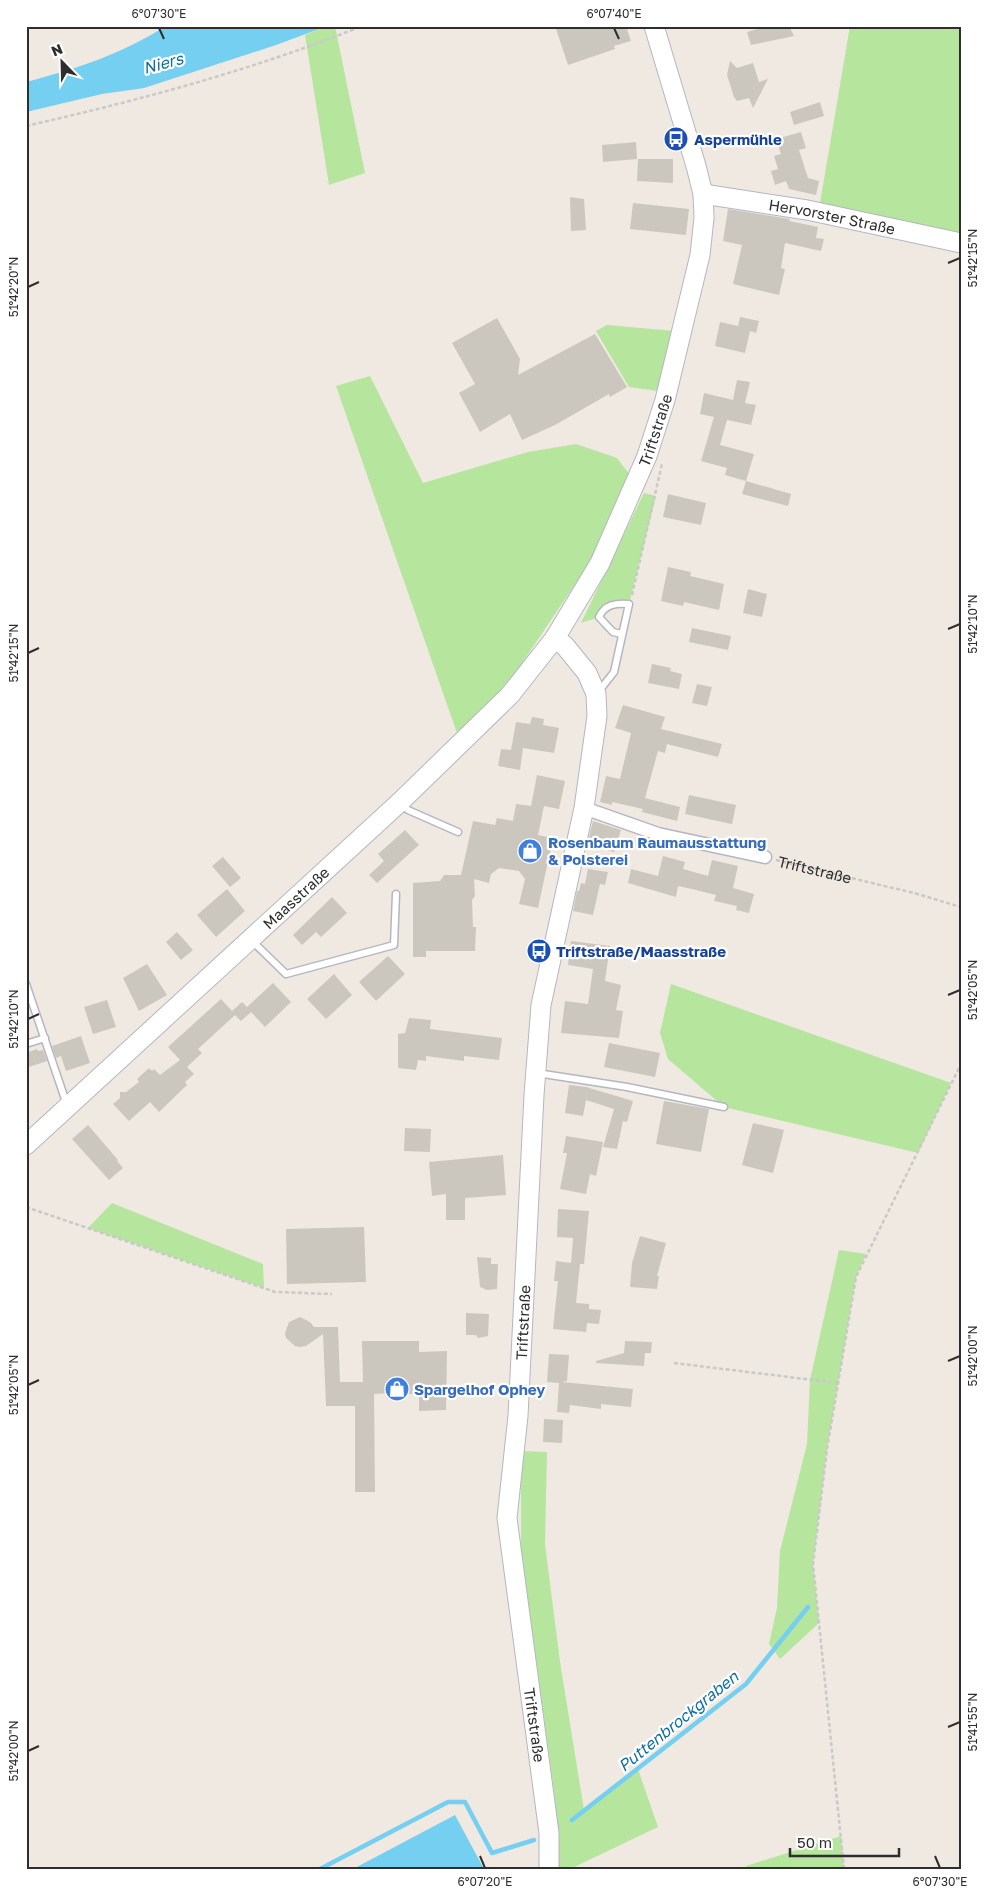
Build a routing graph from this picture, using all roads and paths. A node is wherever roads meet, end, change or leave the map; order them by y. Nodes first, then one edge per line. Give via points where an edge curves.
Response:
1 (362, 26) edge
2 (654, 26) edge
3 (26, 126) edge
4 (703, 194) junction
5 (961, 243) edge
6 (621, 634) junction
7 (555, 638) junction
8 (596, 694) junction
9 (400, 802) junction
10 (584, 808) junction
11 (458, 832) dead end
12 (764, 857) joint
13 (396, 894) dead end
14 (961, 907) edge
15 (251, 940) junction
16 (26, 984) edge
17 (45, 1038) junction
18 (26, 1044) edge
19 (961, 1064) edge
20 (536, 1073) junction
21 (724, 1107) dead end
22 (68, 1109) junction
23 (26, 1145) edge
24 (26, 1207) edge
25 (332, 1294) dead end
26 (674, 1363) dead end
27 (838, 1383) junction
28 (549, 1869) edge
29 (844, 1869) edge

1 - 3 path via 227,74 125,104
2 - 4 street, Triftstraße
4 - 5 street, Hervorster Straße via 807,210
4 - 7 street, Triftstraße via 700,255 665,400 647,456 600,563
6 - 6 lane via 630,604 608,606 598,617 613,632
6 - 8 lane via 614,672
7 - 8 street, Triftstraße via 587,672
7 - 9 street, Maasstraße via 510,695
8 - 10 street, Triftstraße via 596,726
9 - 11 lane via 408,810
9 - 15 street, Maasstraße
10 - 12 street, Triftstraße via 658,834
10 - 20 street, Triftstraße via 541,1006
12 - 14 path, Triftstraße
13 - 15 lane via 394,945 286,974
15 - 22 street, Maasstraße
16 - 17 lane
17 - 18 lane
17 - 22 lane
19 - 27 path via 856,1277
20 - 21 lane
20 - 28 street, Triftstraße via 518,1416 507,1518 546,1805
22 - 23 street, Maasstraße
24 - 25 path via 275,1292
26 - 27 path
27 - 29 path via 812,1564

